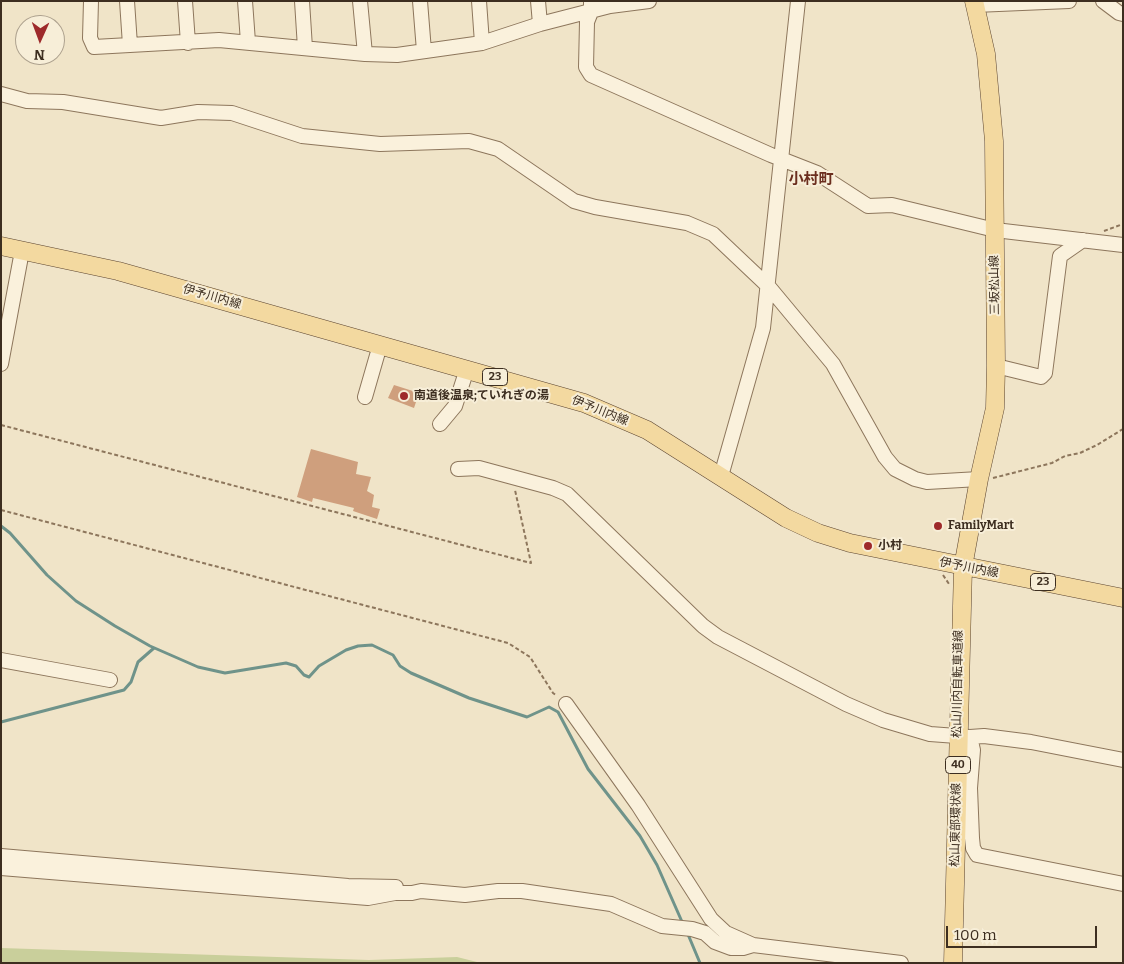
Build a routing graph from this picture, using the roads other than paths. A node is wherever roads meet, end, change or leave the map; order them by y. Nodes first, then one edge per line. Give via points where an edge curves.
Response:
1 (91, 1) edge
2 (127, 1) edge
3 (185, 1) edge
4 (245, 1) edge
5 (302, 1) edge
6 (360, 1) edge
7 (420, 1) edge
8 (479, 1) edge
9 (538, 1) edge
10 (649, 1) edge
11 (798, 1) edge
12 (1069, 1) edge
13 (1103, 1) edge
14 (975, 3) edge
15 (591, 7) edge
16 (1123, 14) edge
17 (540, 24) junction
18 (248, 42) junction
19 (188, 43) junction
20 (482, 43) junction
21 (130, 45) junction
22 (305, 48) junction
23 (424, 51) junction
24 (364, 54) junction
25 (1, 94) edge
26 (781, 158) junction
27 (995, 230) junction
28 (1083, 240) junction
29 (1123, 244) edge
30 (1, 246) edge
31 (22, 251) junction
32 (768, 287) junction
33 (380, 344) junction
34 (1, 364) edge
35 (996, 366) junction
36 (467, 369) junction
37 (365, 397) dead end
38 (440, 424) dead end
39 (458, 469) dead end
40 (721, 476) junction
41 (979, 479) junction
42 (963, 567) junction
43 (1123, 598) edge
44 (1, 660) edge
45 (110, 680) dead end
46 (566, 704) road end
47 (964, 737) junction
48 (1123, 760) edge
49 (1, 856) edge
50 (1, 868) edge
51 (1123, 884) edge
52 (421, 892) junction
53 (753, 944) junction
54 (901, 963) edge
55 (953, 963) edge

1 - 21 street via 90,38 94,47
2 - 21 street
3 - 19 street
4 - 18 street
5 - 22 street
6 - 24 street
7 - 23 street
8 - 20 street
9 - 17 street
10 - 15 street
11 - 26 street
12 - 14 street
13 - 16 street
14 - 27 main road, 三坂松山線 via 990,93
15 - 17 street
15 - 26 street via 587,22 586,67 592,75
17 - 20 street
18 - 19 street
18 - 22 street
19 - 21 street
20 - 23 street
22 - 24 street
23 - 24 street via 397,55
25 - 32 street via 27,101 63,102 160,118 198,112 232,113 302,136 380,144 469,141 498,149 574,201 687,223 713,234
26 - 27 street via 817,174 868,206 892,206
26 - 32 street
27 - 28 street
27 - 35 main road, 三坂松山線
28 - 29 street
28 - 35 street via 1060,256 1045,373 1041,376
30 - 31 main road, 伊予川内線 / 23
31 - 33 main road, 伊予川内線 / 23 via 118,271
31 - 34 street
32 - 40 street via 763,328
32 - 41 street via 833,364 880,449 895,469 927,482
33 - 36 main road, 伊予川内線 / 23
33 - 37 street
35 - 41 main road, 三坂松山線 via 995,408
36 - 38 street via 455,406
36 - 40 main road, 伊予川内線 / 23 via 584,403 647,430
39 - 47 street via 479,468 567,494 718,637 883,720 930,734
40 - 42 main road, 伊予川内線 / 23 via 786,518 818,533
41 - 42 main road, 三坂松山線
42 - 43 main road, 伊予川内線 / 23
42 - 47 main road, 松山東部環状線 / 40
44 - 45 street
46 - 53 street via 638,805 711,919 726,933
47 - 48 street via 1032,742
47 - 51 street via 973,750 970,788 973,848 977,855
47 - 55 main road, 松山東部環状線 / 40
49 - 52 street via 348,886 404,887
50 - 52 street via 368,898
52 - 53 street via 465,895 522,891 611,904 662,926 705,933 715,942 731,948
53 - 54 street

